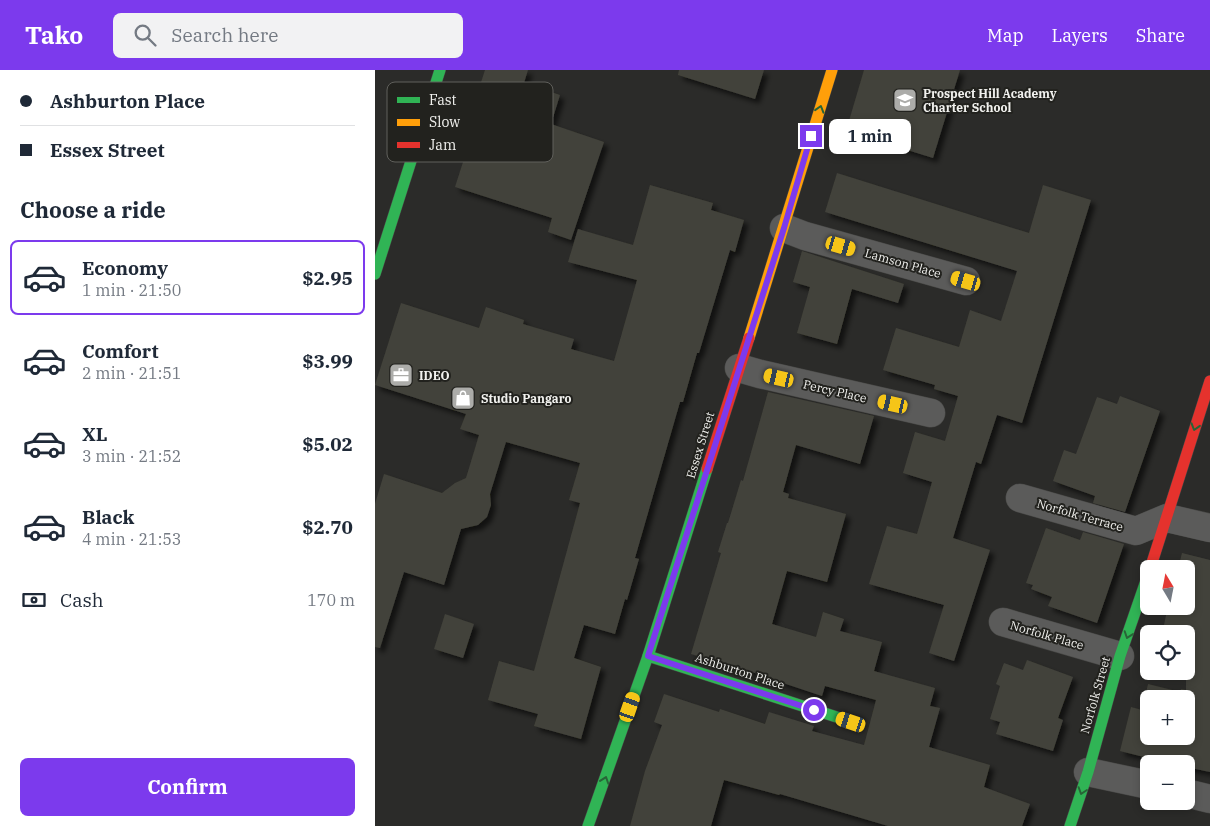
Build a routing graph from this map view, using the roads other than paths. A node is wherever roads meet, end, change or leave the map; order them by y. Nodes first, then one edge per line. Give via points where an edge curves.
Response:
1 (440, 70) edge
2 (831, 70) edge
3 (436, 82) edge
4 (406, 162) edge
5 (382, 228) edge
6 (784, 228) junction
7 (375, 274) edge
8 (966, 281) dead end
9 (739, 368) junction
10 (1210, 381) edge
11 (931, 413) dead end
12 (1020, 498) dead end
13 (1167, 518) junction
14 (1210, 528) edge
15 (1152, 560) edge
16 (1140, 597) edge
17 (1003, 622) dead end
18 (648, 656) junction
19 (1120, 656) junction
20 (851, 722) dead end
21 (1088, 772) junction
22 (1140, 783) edge
23 (1195, 795) edge
24 (1210, 799) edge
25 (588, 826) edge
26 (1070, 826) edge

1 - 3 street
6 -> 2 street, Essex Street
4 - 5 street
5 - 7 street
6 - 8 street, Lamson Place
6 - 9 street, Essex Street
9 - 11 street, Percy Place
9 - 18 street, Essex Street
10 -> 13 street, Norfolk Street
12 - 13 street, Norfolk Terrace via 1136,530
13 - 14 street
13 - 15 street, Norfolk Street
16 -> 19 street, Norfolk Street
17 - 19 street, Norfolk Place
18 - 20 street, Ashburton Place
25 -> 18 street, Essex Street
19 - 21 street, Norfolk Street
21 - 22 street
21 -> 26 street, Norfolk Street
23 - 24 street

